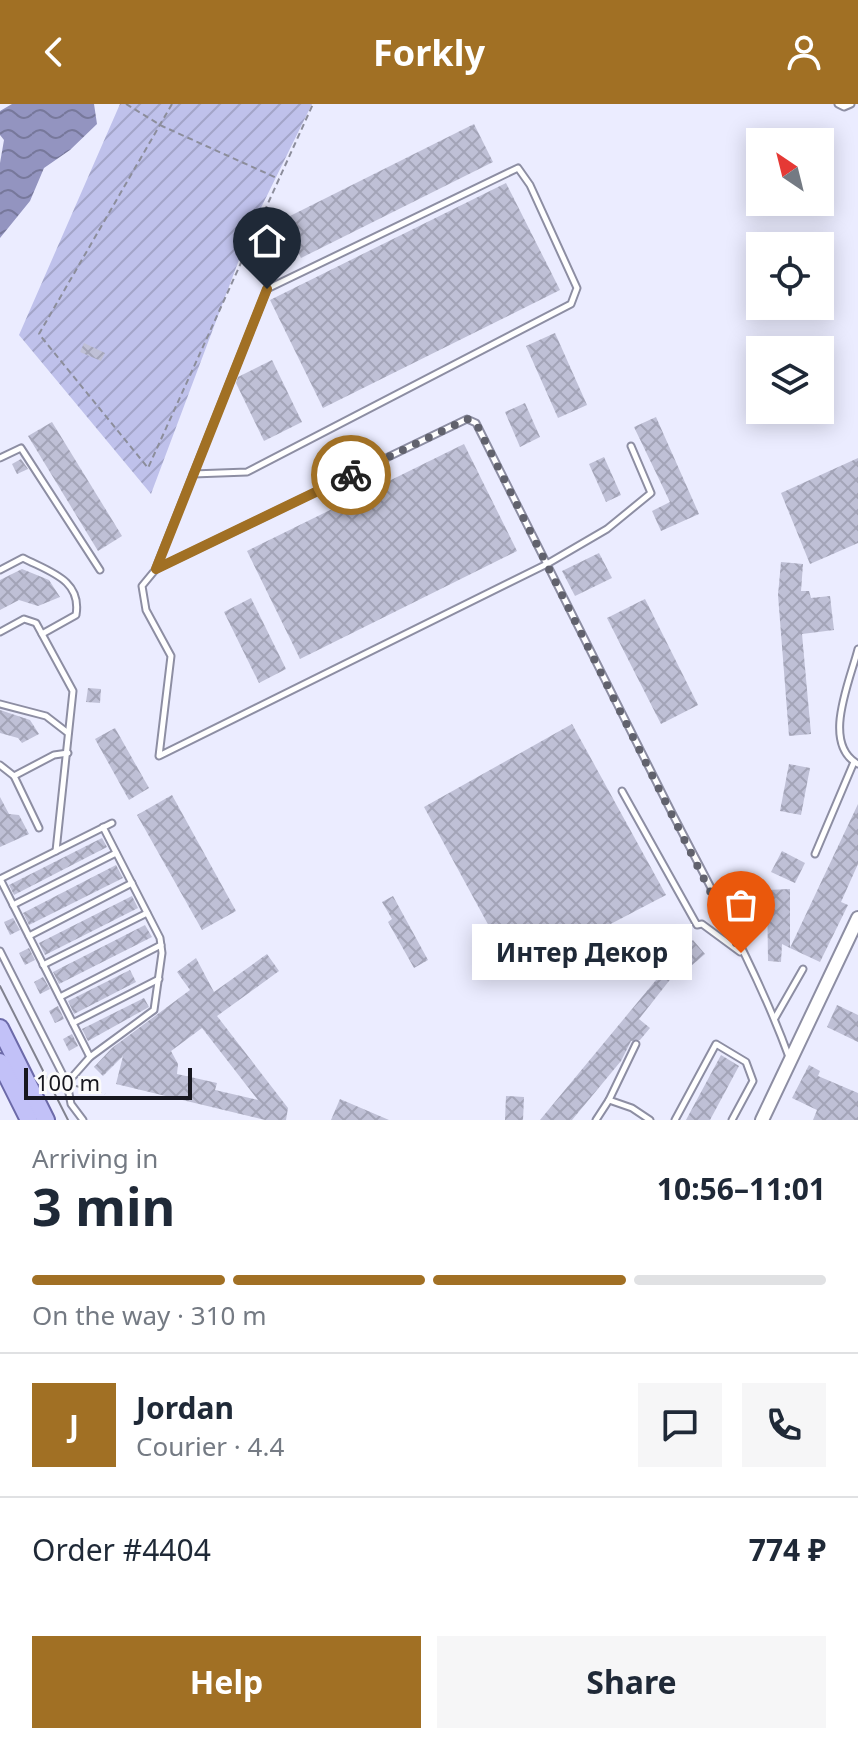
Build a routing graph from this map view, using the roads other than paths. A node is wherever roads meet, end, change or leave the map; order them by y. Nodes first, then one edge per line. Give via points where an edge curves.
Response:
1 (838, 104) edge
2 (851, 104) edge
3 (631, 446) dead end
4 (0, 458) edge
5 (193, 474) junction
6 (547, 564) junction
7 (156, 569) junction
8 (0, 570) edge
9 (100, 570) dead end
10 (0, 632) edge
11 (42, 634) junction
12 (858, 649) edge
13 (0, 704) edge
14 (69, 734) junction
15 (68, 753) junction
16 (856, 763) edge
17 (0, 765) edge
18 (14, 776) junction
19 (622, 791) dead end
20 (112, 823) dead end
21 (103, 827) junction
22 (39, 828) dead end
23 (56, 851) junction
24 (116, 853) junction
25 (815, 854) dead end
26 (0, 879) edge
27 (132, 883) junction
28 (13, 905) junction
29 (147, 913) junction
30 (858, 918) edge
31 (29, 936) junction
32 (161, 945) junction
33 (0, 951) edge
34 (741, 953) junction
35 (43, 965) junction
36 (803, 969) dead end
37 (159, 979) junction
38 (60, 997) junction
39 (775, 1018) junction
40 (73, 1023) junction
41 (0, 1028) edge
42 (636, 1044) dead end
43 (90, 1057) junction
44 (0, 1062) edge
45 (791, 1062) junction
46 (67, 1083) junction
47 (609, 1100) junction
48 (29, 1120) edge
49 (46, 1120) edge
50 (83, 1120) edge
51 (596, 1120) edge
52 (650, 1120) edge
53 (675, 1120) edge
54 (732, 1120) edge
55 (762, 1120) edge

1 - 2 lane
3 - 6 lane via 651,493 607,529
4 - 9 lane via 21,448
5 - 5 lane via 267,289 518,168 577,288 571,304 247,472
5 - 7 lane
6 - 7 lane via 476,423 467,419
6 - 7 lane via 159,756 171,656 146,610 142,586
6 - 34 lane
8 - 11 lane via 23,558 69,582 79,600 76,615
10 - 11 lane via 24,619 36,623
11 - 14 lane via 73,691
12 - 16 lane via 838,731 842,750
13 - 14 lane via 46,716
14 - 15 lane
15 - 18 lane
15 - 23 lane
16 - 25 lane
17 - 18 lane
18 - 22 lane
19 - 34 lane via 697,925
20 - 21 lane
21 - 23 lane
21 - 24 lane
23 - 26 lane
24 - 27 lane
24 - 28 lane
26 - 28 lane
27 - 29 lane
27 - 31 lane
28 - 31 lane
29 - 32 lane
29 - 35 lane
30 - 45 street
31 - 35 lane
32 - 37 lane
32 - 38 lane
33 - 46 lane
34 - 39 lane
35 - 38 lane
36 - 39 lane
37 - 40 lane
37 - 43 lane via 154,1010
38 - 40 lane
39 - 45 lane
40 - 43 lane
41 - 49 main road
42 - 47 lane
43 - 46 lane
44 - 48 main road
45 - 55 street
46 - 50 lane via 71,1104
47 - 51 lane
47 - 52 lane
53 - 54 lane via 716,1044 746,1062 753,1081

